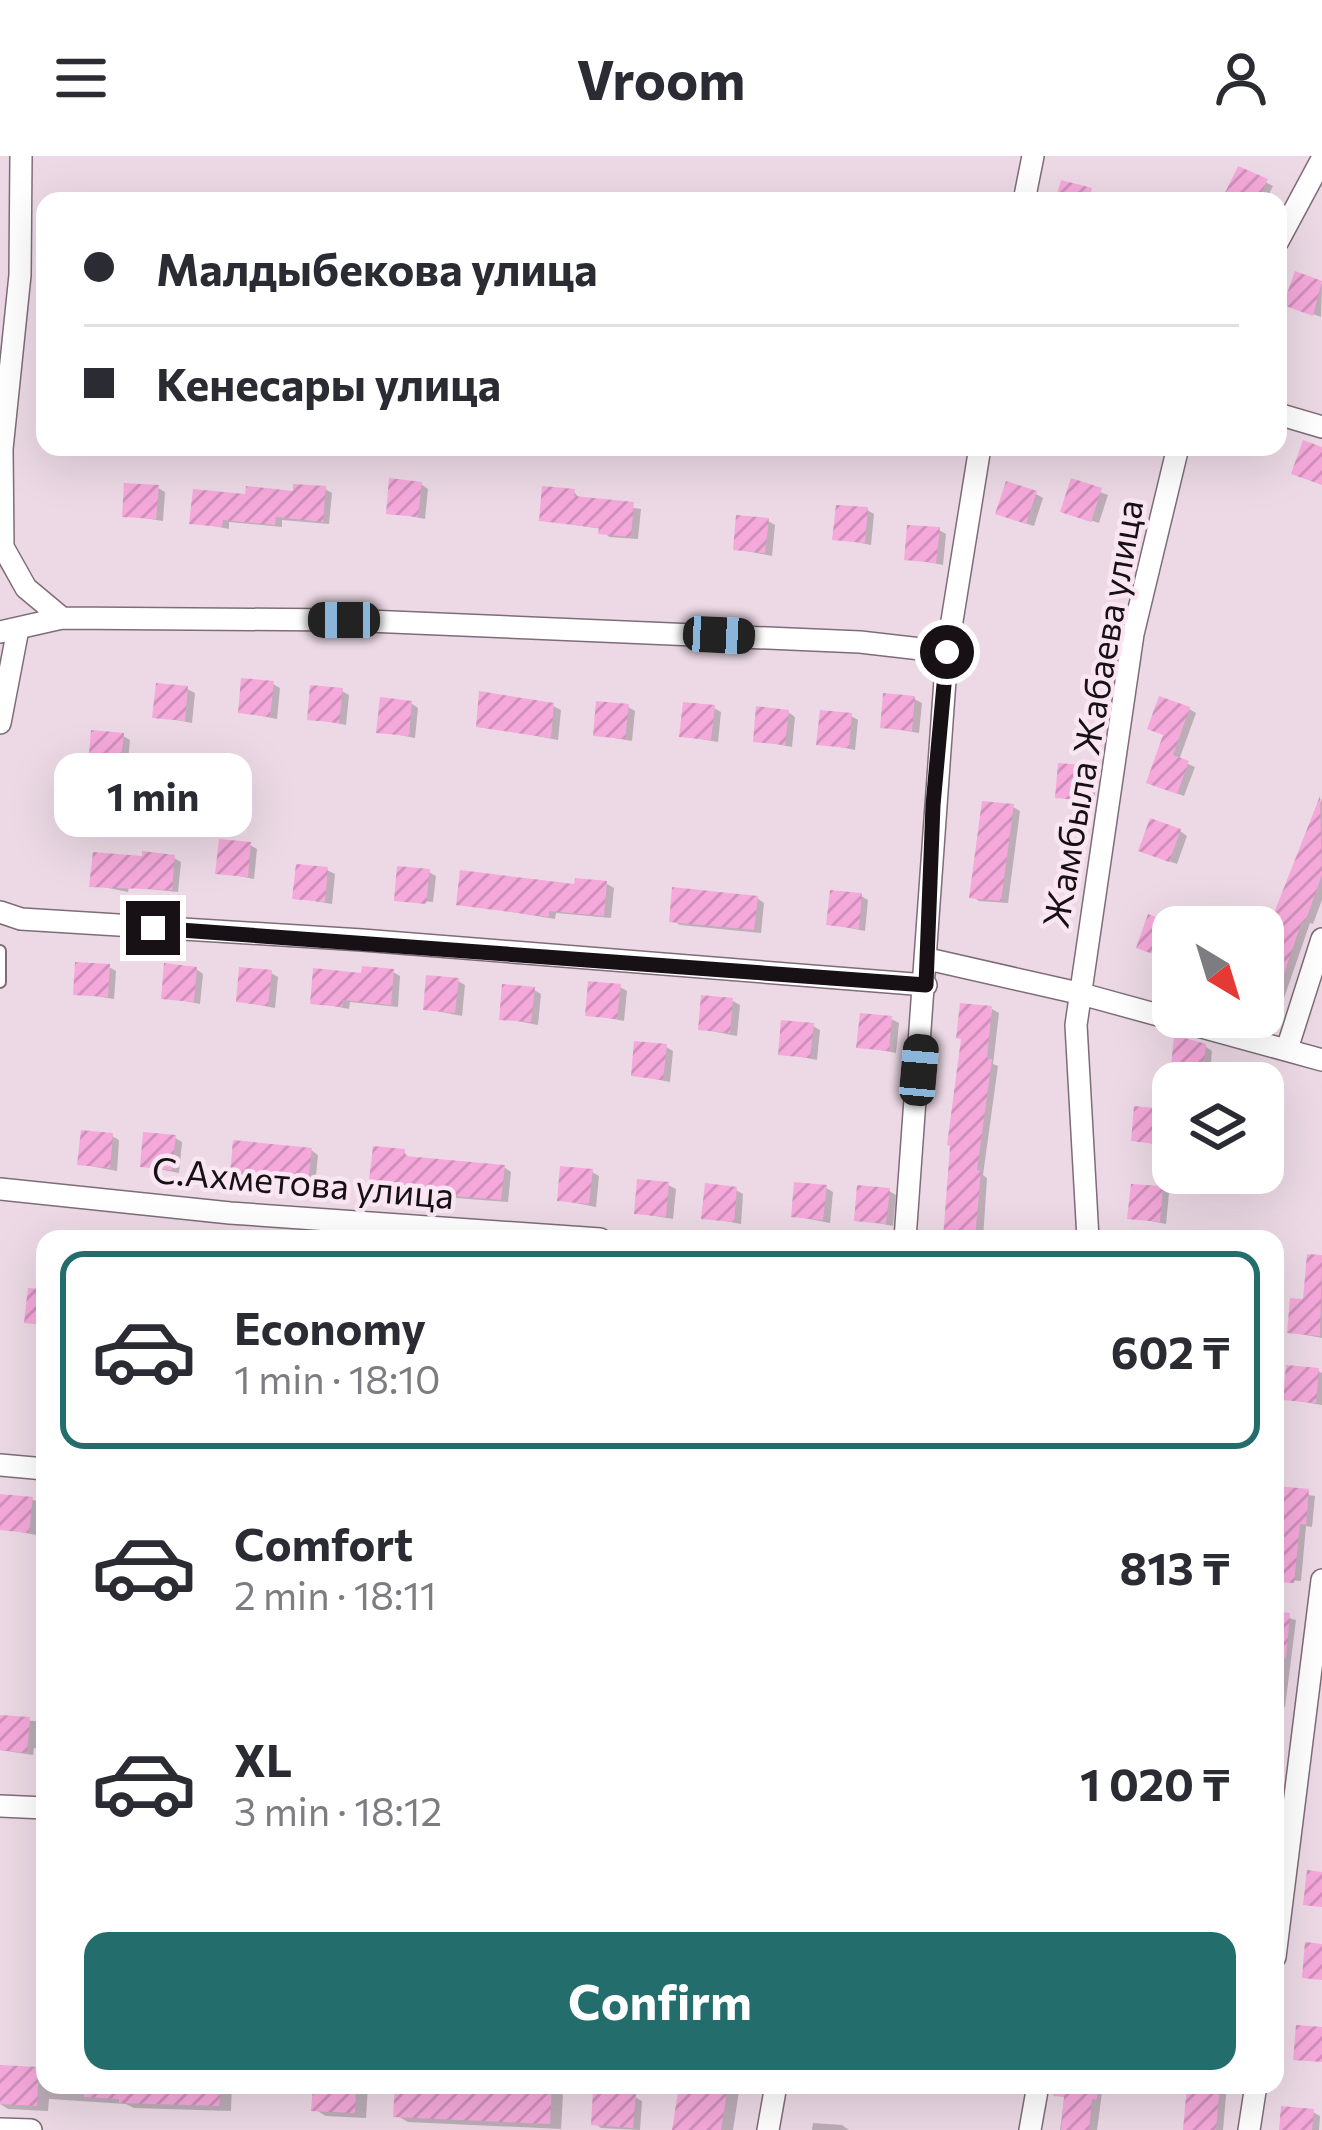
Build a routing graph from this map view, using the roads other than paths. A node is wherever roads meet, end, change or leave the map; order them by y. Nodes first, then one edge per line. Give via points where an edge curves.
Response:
1 (21, 156) edge
2 (1034, 156) edge
3 (1322, 158) edge
4 (1026, 192) edge
5 (1287, 224) edge
6 (20, 275) junction
7 (36, 276) edge
8 (1287, 417) edge
9 (1322, 428) edge
10 (979, 456) edge
11 (1176, 456) edge
12 (62, 618) junction
13 (9, 631) edge
14 (947, 652) junction
15 (0, 723) edge
16 (0, 912) edge
17 (1322, 939) edge
18 (0, 951) edge
19 (928, 959) junction
20 (0, 982) edge
21 (926, 985) junction
22 (1078, 993) junction
23 (1287, 1049) junction
24 (1322, 1060) edge
25 (0, 1189) edge
26 (472, 1230) edge
27 (906, 1230) edge
28 (1087, 1230) edge
29 (0, 1465) edge
30 (36, 1468) edge
31 (1322, 1580) edge
32 (0, 1806) edge
33 (36, 1808) edge
34 (1284, 1886) edge
35 (774, 2094) edge
36 (1036, 2094) edge
37 (1255, 2094) edge
38 (0, 2129) edge
39 (31, 2130) edge
40 (768, 2130) edge
41 (1030, 2130) edge
42 (1249, 2130) edge

1 - 6 street
2 - 4 street
3 - 5 street
6 - 7 street
6 - 12 street via 2,449 3,548 26,588
8 - 9 street
10 - 14 street
11 - 22 street, Жамбыла Жабаева улица via 1132,634
12 - 13 street
12 - 14 street via 368,621
13 - 15 street
14 - 19 street
16 - 21 street
17 - 23 street
18 - 20 lane
19 - 21 street
19 - 22 street
21 - 27 street
22 - 23 street
22 - 28 street, Жамбыла Жабаева улица
23 - 24 street
25 - 26 street, С.Ахметова улица
29 - 30 street
31 - 34 street
32 - 33 street
35 - 40 street
36 - 41 street
37 - 42 street
38 - 39 street

